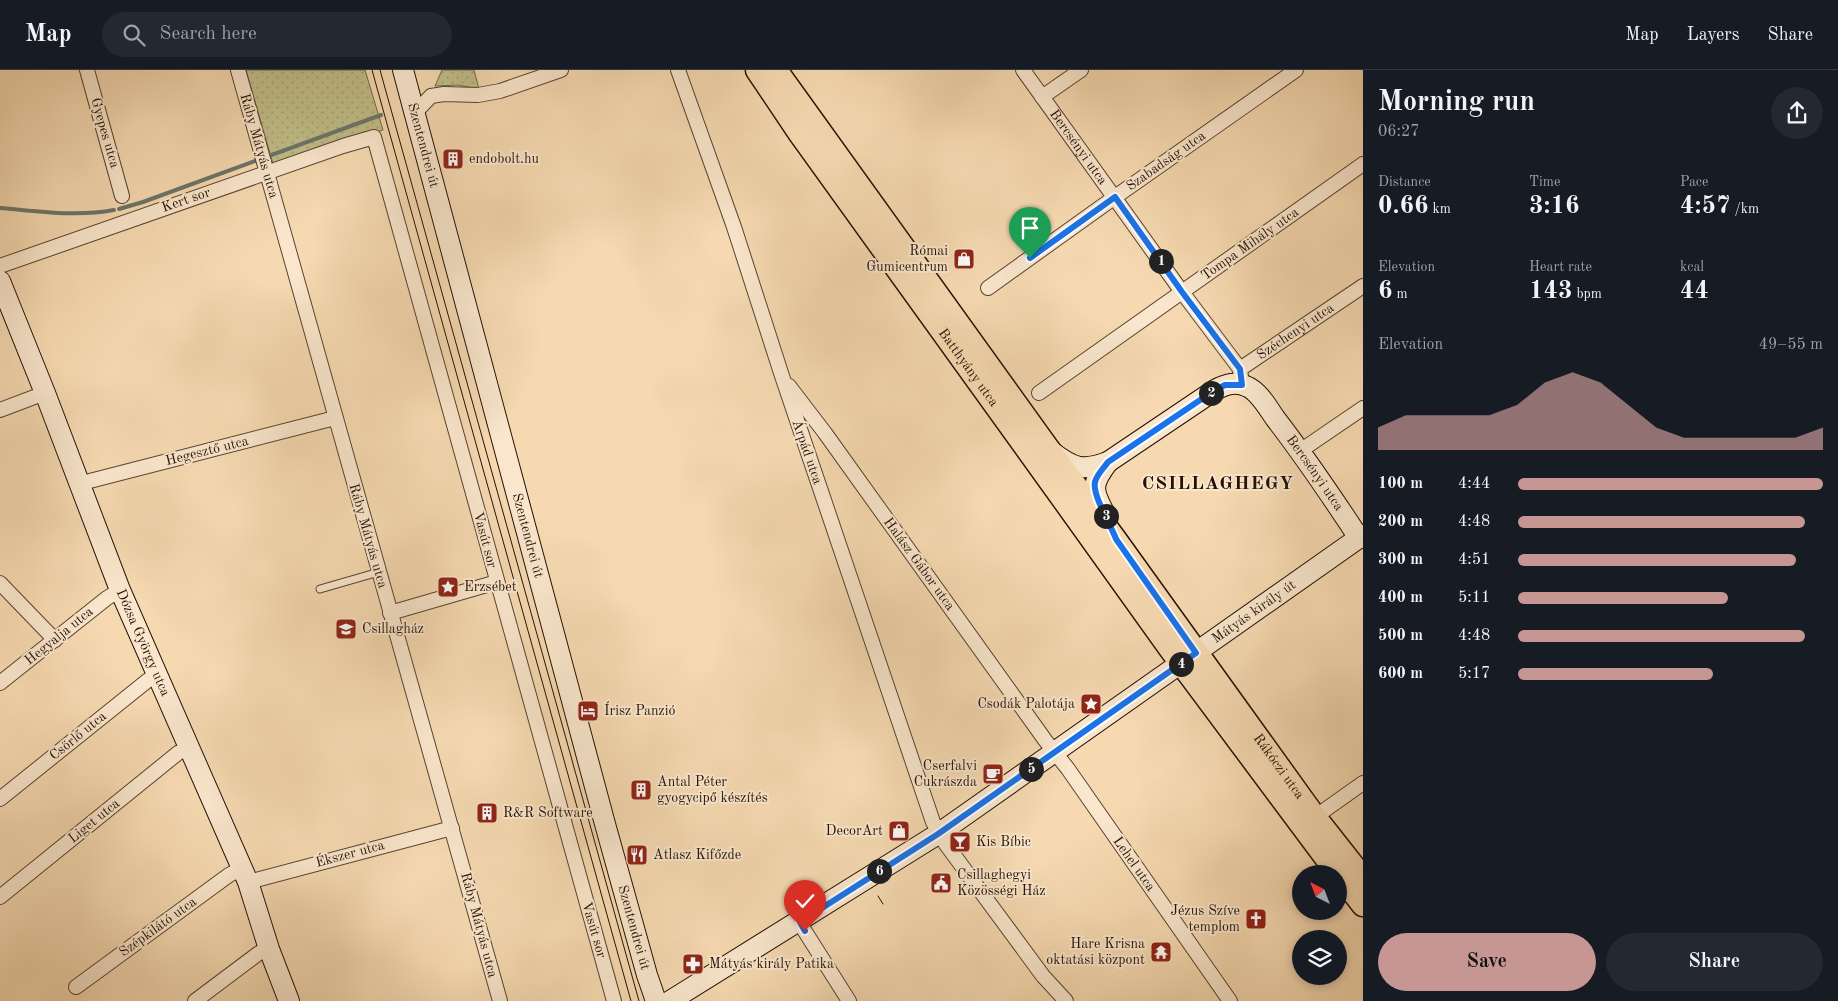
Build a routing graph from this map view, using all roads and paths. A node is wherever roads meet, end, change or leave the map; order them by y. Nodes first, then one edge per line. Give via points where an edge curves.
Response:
1 (87, 70) edge
2 (238, 70) edge
3 (561, 70) edge
4 (678, 70) edge
5 (757, 70) edge
6 (776, 70) edge
7 (1023, 70) edge
8 (1081, 70) edge
9 (1296, 70) edge
10 (407, 74) edge
11 (1042, 97) junction
12 (414, 114) junction
13 (374, 137) joint
14 (264, 163) junction
15 (1363, 164) edge
16 (122, 196) dead end
17 (1115, 197) junction
18 (0, 266) edge
19 (0, 281) edge
20 (1363, 286) edge
21 (988, 288) dead end
22 (1182, 292) junction
23 (782, 376) junction
24 (1244, 380) junction
25 (45, 393) junction
26 (1038, 393) dead end
27 (1363, 408) edge
28 (0, 410) edge
29 (335, 418) junction
30 (825, 433) junction
31 (804, 443) junction
32 (1047, 448) junction
33 (1300, 451) junction
34 (1108, 462) junction
35 (78, 484) junction
36 (1361, 536) edge
37 (1116, 539) junction
38 (378, 572) junction
39 (497, 582) junction
40 (0, 583) edge
41 (320, 589) dead end
42 (120, 590) junction
43 (390, 613) junction
44 (55, 640) junction
45 (1189, 658) junction
46 (158, 674) junction
47 (0, 683) edge
48 (190, 747) junction
49 (1055, 753) junction
50 (1358, 787) edge
51 (0, 799) edge
52 (1315, 817) junction
53 (452, 828) junction
54 (938, 834) junction
55 (1333, 865) edge
56 (245, 875) junction
57 (1363, 878) edge
58 (1348, 886) edge
59 (0, 897) edge
60 (1363, 905) edge
61 (800, 922) junction
62 (269, 949) junction
63 (76, 987) dead end
64 (195, 1001) edge
65 (289, 1001) edge
66 (500, 1001) edge
67 (614, 1001) edge
68 (656, 1001) edge
69 (670, 1001) edge
70 (849, 1001) edge
71 (1066, 1001) edge
72 (1230, 1001) edge

1 - 16 street, Gyepes utca
2 - 14 street, Ráby Mátyás utca
3 - 12 street via 500,91 431,96
4 - 23 street, Árpád utca via 734,227
5 - 45 main road, Batthyány utca via 800,134
6 - 32 main road, Batthyány utca
7 - 11 street, Bercsényi utca
8 - 11 street
9 - 17 street, Szabadság utca
10 - 12 street, Szentendrei út
11 - 17 street, Bercsényi utca
12 - 68 street, Szentendrei út via 602,814
13 - 14 street, Kert sor
13 - 39 street, Vasút sor
14 - 18 street, Kert sor
14 - 29 street, Ráby Mátyás utca
15 - 22 street, Tompa Mihály utca
17 - 21 street, Szabadság utca
17 - 22 street, Bercsényi utca
19 - 25 street, Dózsa György utca
20 - 24 street, Széchenyi utca
22 - 24 street, Bercsényi utca
22 - 26 street, Tompa Mihály utca
23 - 30 street, Halász Gábor utca
23 - 31 street, Árpád utca
24 - 33 street, Bercsényi utca
24 - 34 street, Széchenyi utca via 1215,390
25 - 28 street
25 - 35 street, Dózsa György utca
27 - 33 street
29 - 35 street, Hegesztő utca
29 - 38 street, Ráby Mátyás utca
30 - 31 street
30 - 49 street, Halász Gábor utca
31 - 54 street, Árpád utca
32 - 34 street, Széchenyi utca via 1064,461 1082,468
32 - 37 main road, Batthyány utca
33 - 36 street, Bercsényi utca
34 - 37 street, Széchenyi utca via 1095,483 1095,493
35 - 42 street, Dózsa György utca
36 - 45 street, Mátyás király út
37 - 45 main road, Batthyány utca
38 - 41 lane
38 - 43 street, Ráby Mátyás utca
39 - 43 street
39 - 67 street, Vasút sor
40 - 44 street
42 - 44 street, Hegyalja utca
42 - 46 street, Dózsa György utca
43 - 53 street, Ráby Mátyás utca
44 - 47 street, Hegyalja utca
45 - 49 street, Mátyás király út
45 - 52 main road, Rákóczi utca
45 - 55 main road, Rákóczi utca
46 - 48 street, Dózsa György utca
46 - 51 street, Csörlő utca
48 - 56 street, Dózsa György utca
48 - 59 street, Liget utca via 178,753
49 - 54 street, Mátyás király út
49 - 72 street, Lehel utca
50 - 52 street
52 - 57 main road, Rákóczi utca
53 - 56 street, Ékszer utca
53 - 66 street, Ráby Mátyás utca
54 - 61 street, Mátyás király út
54 - 71 street, Árpád utca via 1043,976
56 - 62 street, Dózsa György utca
56 - 63 street, Szépkilátó utca via 229,875
58 - 60 main road, Rákóczi utca
61 - 69 street, Mátyás király út
61 - 70 street
62 - 64 street
62 - 65 street, Dózsa György utca

